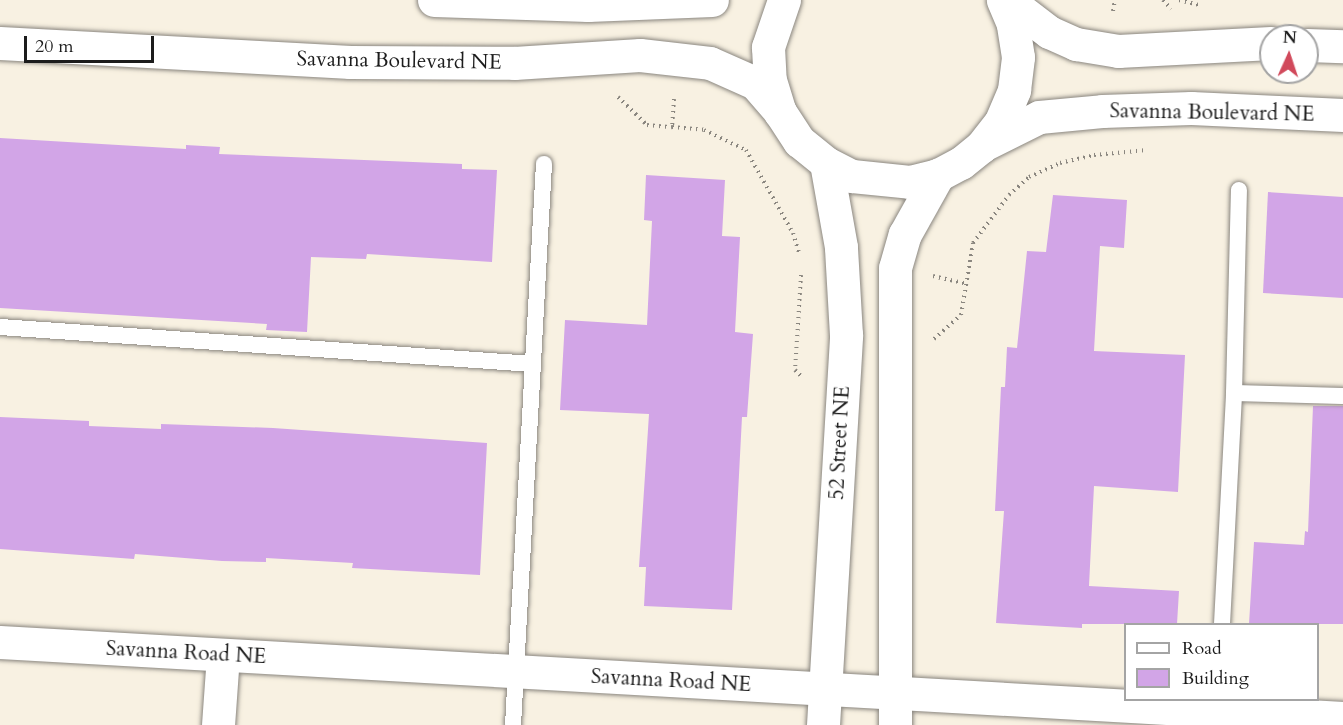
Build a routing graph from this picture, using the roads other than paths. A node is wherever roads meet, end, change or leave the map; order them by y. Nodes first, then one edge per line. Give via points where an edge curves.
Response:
1 (434, 0) edge
2 (712, 0) edge
3 (783, 0) edge
4 (1003, 0) edge
5 (1007, 0) edge
6 (0, 43) edge
7 (1259, 44) edge
8 (1319, 45) edge
9 (1343, 46) edge
10 (780, 112) junction
11 (1343, 115) edge
12 (981, 147) junction
13 (826, 163) junction
14 (544, 164) dead end
15 (938, 175) junction
16 (1239, 190) dead end
17 (0, 327) edge
18 (533, 364) junction
19 (1234, 393) junction
20 (1343, 396) edge
21 (1222, 623) edge
22 (0, 642) edge
23 (223, 656) junction
24 (516, 672) junction
25 (825, 690) junction
26 (896, 710) edge
27 (1218, 712) edge
28 (1343, 718) edge
29 (218, 725) edge
30 (513, 725) edge
31 (823, 725) edge

1 - 2 street via 588,6
3 - 10 street via 768,47 770,80
4 - 12 street via 1013,24 1018,57 1014,90 1001,121
5 - 7 street via 1049,32 1076,44 1118,51
6 - 10 street, Savanna Boulevard NE via 350,62 514,63 640,55 710,63 755,83
8 - 9 street
10 - 13 street via 799,141
11 - 12 street, Savanna Boulevard NE via 1191,108 1070,113 1039,117
12 - 15 street
13 - 15 street via 852,176 880,182 910,182
13 - 25 street, 52 Street NE via 841,247 846,335
14 - 18 lane
15 - 26 street via 904,234 896,268
16 - 19 lane
17 - 18 lane
18 - 24 lane
19 - 20 lane
19 - 21 lane
22 - 23 street, Savanna Road NE
23 - 24 street, Savanna Road NE
23 - 29 street
24 - 25 street, Savanna Road NE
24 - 30 lane
25 - 26 street, Savanna Road NE
25 - 31 street, 52 Street NE
26 - 27 street, Savanna Road NE
27 - 28 street, Savanna Road NE

